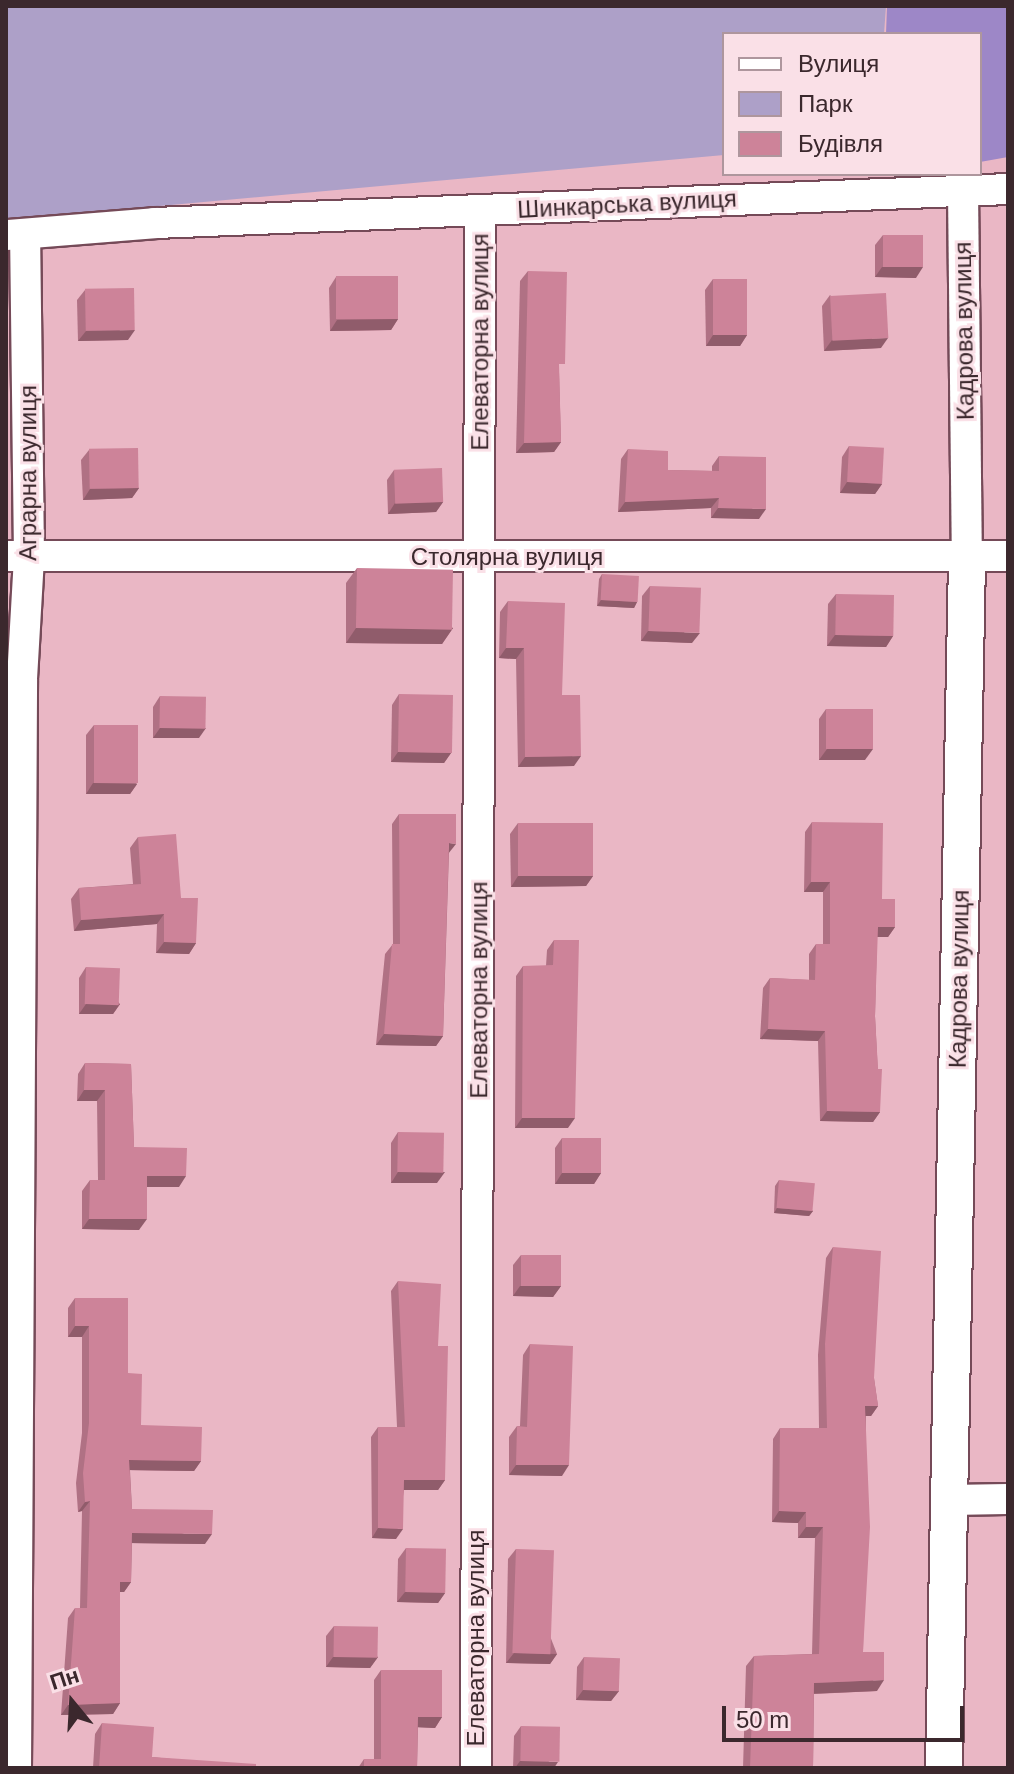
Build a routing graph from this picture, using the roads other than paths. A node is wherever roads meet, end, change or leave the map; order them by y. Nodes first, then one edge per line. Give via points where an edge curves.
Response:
1 (1008, 189) edge
2 (963, 190) junction
3 (480, 213) junction
4 (16, 235) edge
5 (18, 556) edge
6 (1008, 556) edge
7 (481, 557) junction
8 (967, 557) junction
9 (1008, 1499) edge
10 (950, 1500) junction
11 (16, 1768) edge
12 (476, 1768) edge
13 (944, 1768) edge

1 - 2 street, Шинкарська вулиця
2 - 3 street, Шинкарська вулиця
2 - 8 street, Кадрова вулиця
3 - 4 street, Шинкарська вулиця via 155,223
3 - 7 street, Елеваторна вулиця
4 - 5 street, Аграрна вулиця
5 - 7 street, Столярна вулиця
5 - 11 street, Аграрна вулиця via 22,679
6 - 8 street, Столярна вулиця
7 - 8 street, Столярна вулиця
7 - 12 street, Елеваторна вулиця
8 - 10 street, Кадрова вулиця
9 - 10 street
10 - 13 street, Кадрова вулиця

